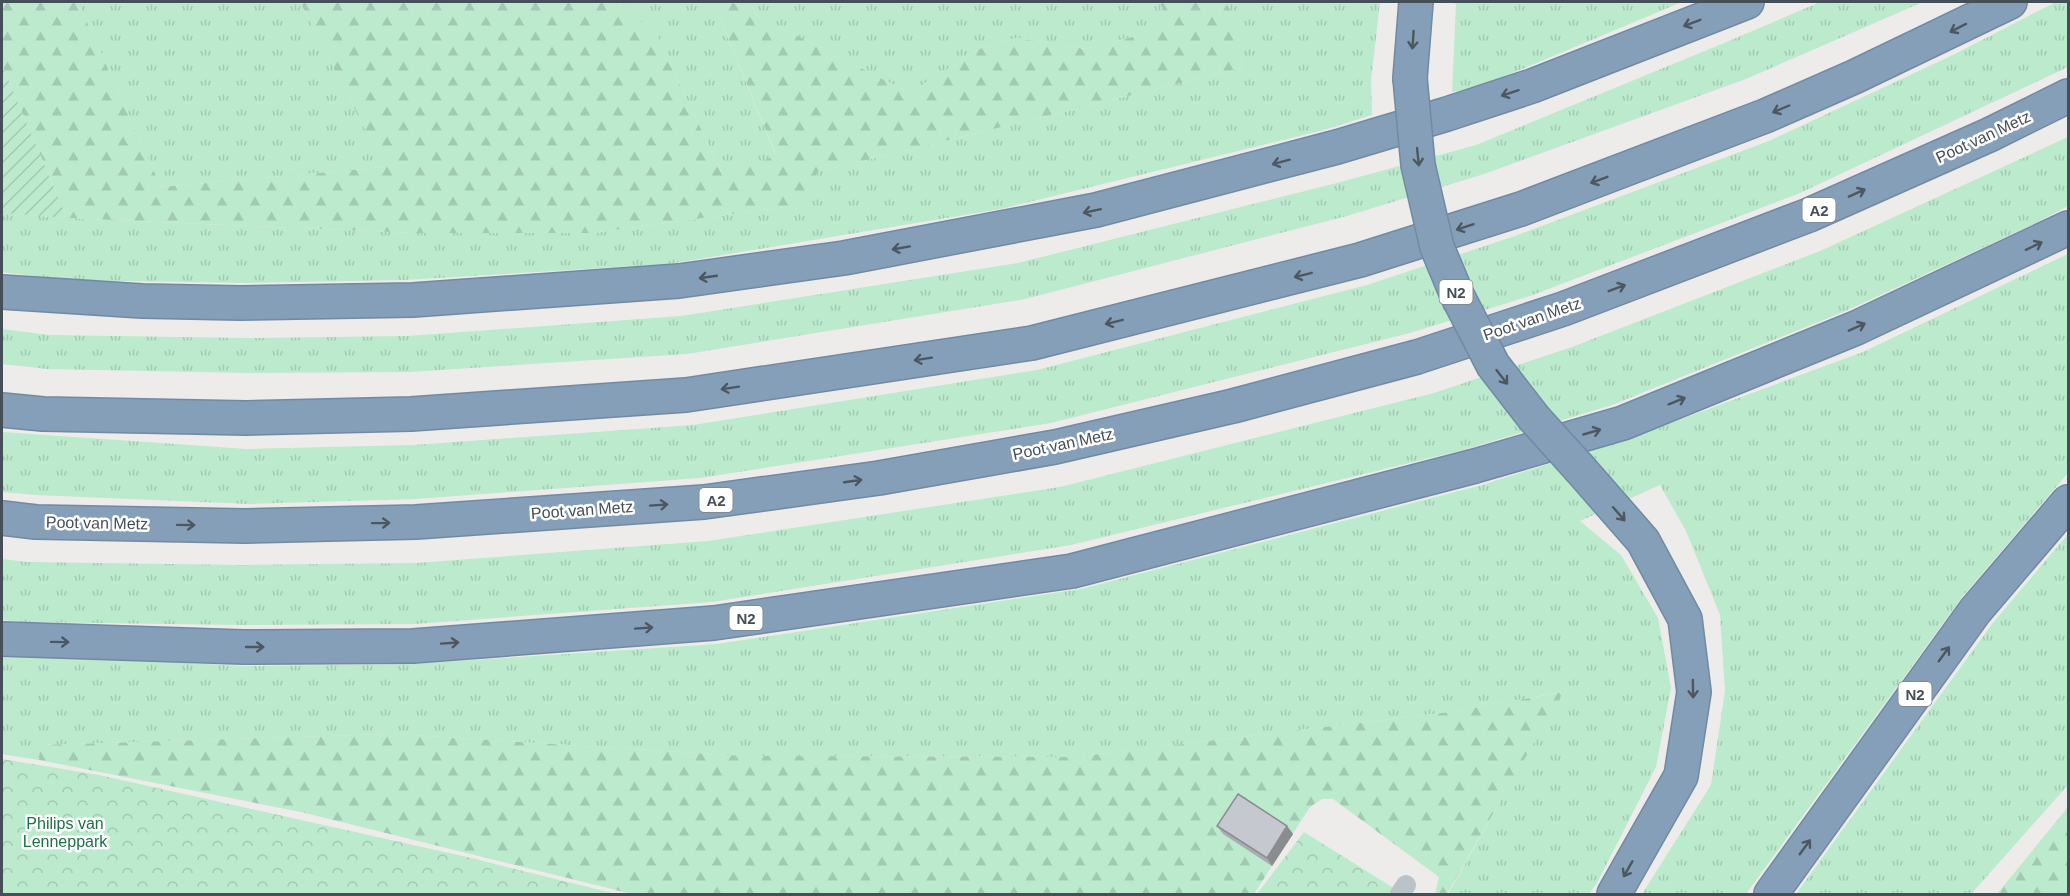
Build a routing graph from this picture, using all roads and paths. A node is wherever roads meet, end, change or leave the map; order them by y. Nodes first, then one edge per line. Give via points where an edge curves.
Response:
1 (1416, 2) edge
2 (1747, 2) edge
3 (2010, 2) edge
4 (2068, 96) edge
5 (2068, 228) edge
6 (2, 292) edge
7 (2, 410) edge
8 (2068, 502) edge
9 (2, 518) edge
10 (2, 639) edge
11 (1614, 894) edge
12 (1771, 894) edge

1 -> 11 highway, N2, bridge via 1410,78 1418,165 1437,247 1457,295 1493,365 1534,418 1643,541 1684,619 1694,692 1681,776
2 -> 6 highway via 1532,86 1337,147 1096,210 844,258 679,282 413,300 240,303
3 -> 7 highway via 1775,112 1521,209 1360,260 1032,343 686,395 411,414 246,418
9 -> 4 highway, Poot van Metz / A2 via 245,526 416,522 704,502 879,478 1055,447 1233,406 1417,357 1563,309 1809,215
10 -> 5 highway, N2 via 243,647 412,646 714,623 1072,571 1475,466 1623,423 1856,328
12 -> 8 highway, N2 via 1975,611

